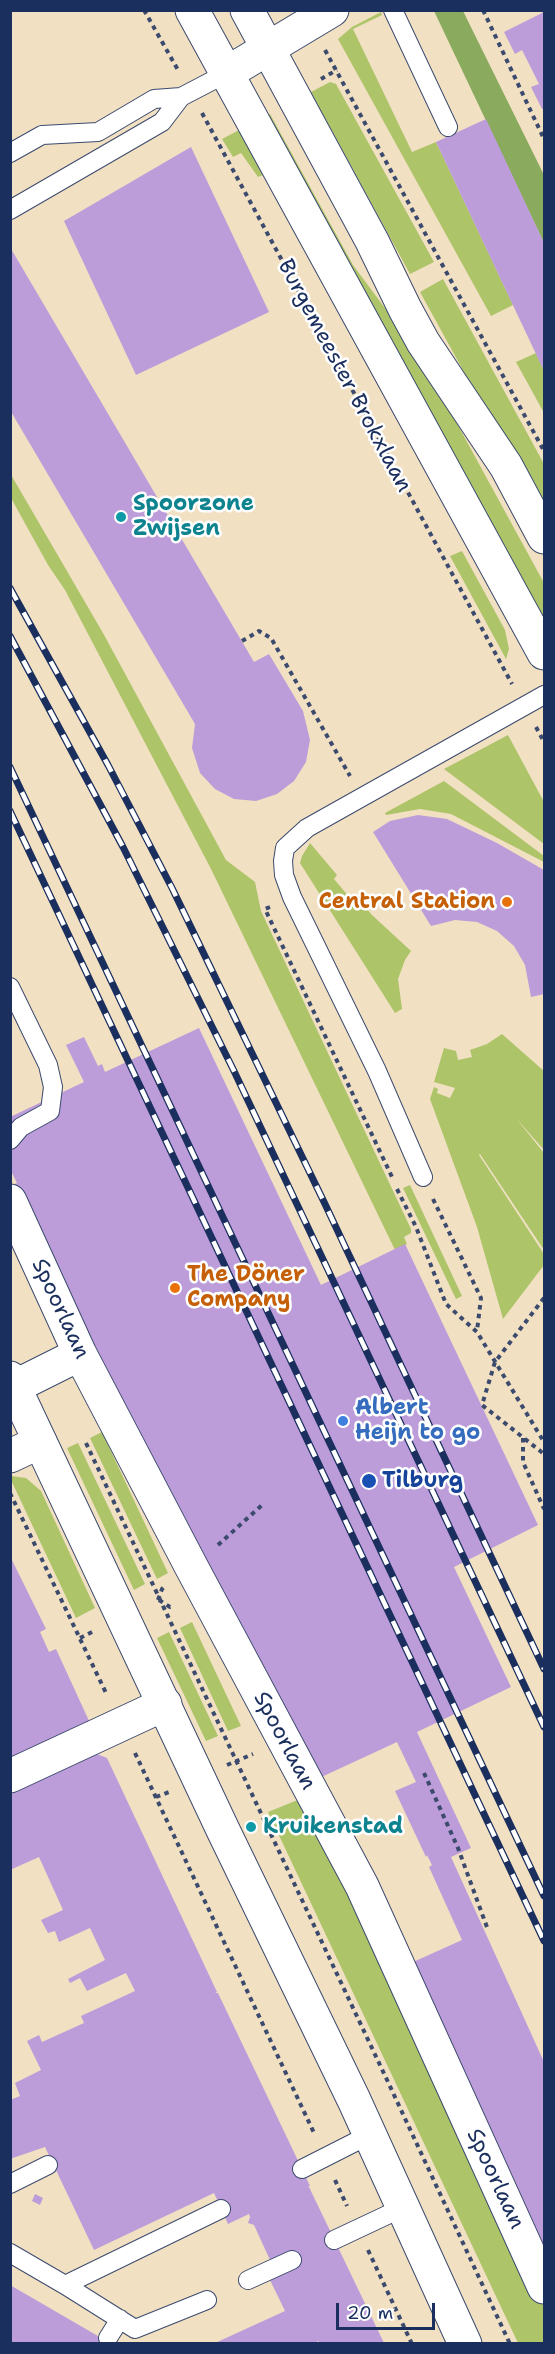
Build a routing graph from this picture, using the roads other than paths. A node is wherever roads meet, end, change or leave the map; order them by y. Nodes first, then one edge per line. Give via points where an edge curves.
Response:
1 (192, 10) edge
2 (247, 10) edge
3 (393, 10) edge
4 (321, 17) edge
5 (268, 49) junction
6 (227, 73) junction
7 (186, 94) junction
8 (448, 127) dead end
9 (10, 153) edge
10 (10, 210) edge
11 (544, 537) edge
12 (544, 653) edge
13 (544, 695) edge
14 (10, 987) edge
15 (14, 1130) edge
16 (423, 1177) road end
17 (10, 1201) edge
18 (80, 1354) junction
19 (12, 1384) edge
20 (40, 1442) junction
21 (10, 1456) edge
22 (165, 1704) junction
23 (10, 1776) edge
24 (369, 2135) junction
25 (48, 2165) dead end
26 (302, 2169) dead end
27 (10, 2184) edge
28 (402, 2208) junction
29 (221, 2209) dead end
30 (334, 2240) dead end
31 (10, 2253) edge
32 (292, 2260) dead end
33 (248, 2280) dead end
34 (65, 2285) junction
35 (544, 2287) edge
36 (207, 2300) dead end
37 (120, 2319) junction
38 (108, 2338) dead end
39 (465, 2343) edge

1 - 6 street, Burgemeester Brokxlaan
2 - 5 street
3 - 8 lane
4 - 5 street
5 - 6 street
5 - 11 street via 414,326 506,466
6 - 7 lane
6 - 12 street, Burgemeester Brokxlaan
7 - 9 lane via 153,99 98,132 42,135
7 - 10 lane via 162,122
13 - 16 lane via 307,828 285,848 284,875 292,897 377,1071
14 - 15 lane via 48,1065 53,1087 50,1111
17 - 18 street, Spoorlaan
18 - 19 street
18 - 35 street, Spoorlaan via 362,1886
19 - 20 street
20 - 21 street
20 - 22 street
22 - 23 street
22 - 24 street
24 - 26 lane
24 - 28 street
25 - 27 lane
28 - 30 lane
28 - 39 street
29 - 34 lane
31 - 34 lane
32 - 33 lane
34 - 37 lane
36 - 37 lane via 135,2329
37 - 38 lane

